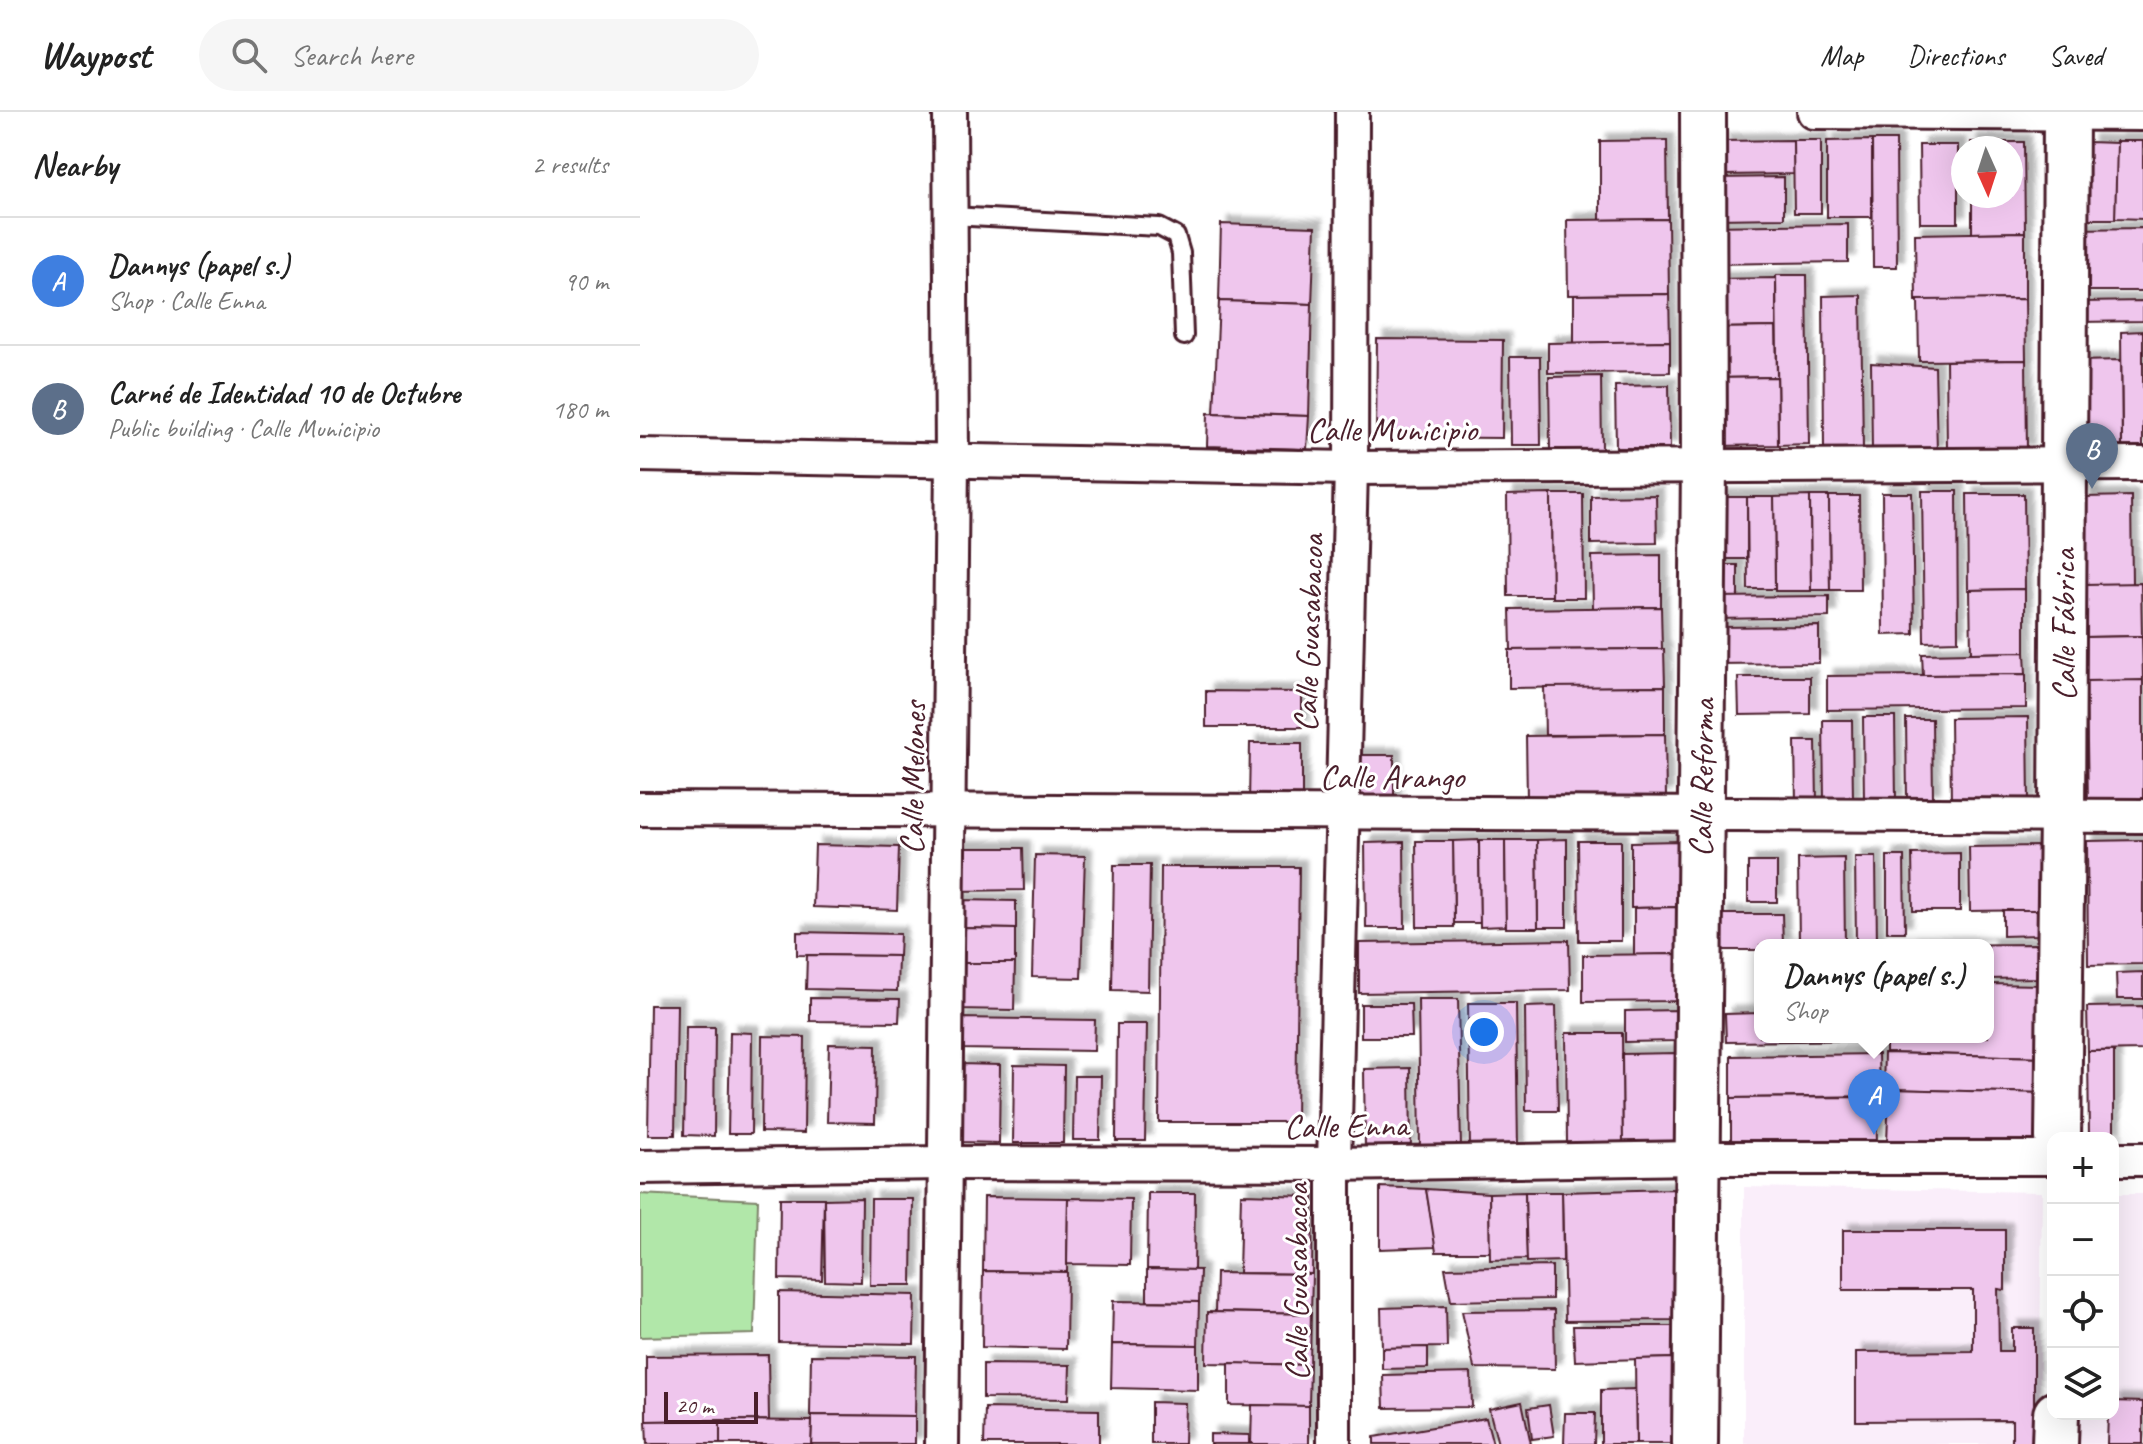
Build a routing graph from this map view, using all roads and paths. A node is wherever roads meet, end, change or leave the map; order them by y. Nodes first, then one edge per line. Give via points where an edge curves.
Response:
1 (950, 112) edge
2 (1352, 112) edge
3 (1703, 112) edge
4 (1814, 112) edge
5 (2066, 113) edge
6 (2143, 114) edge
7 (951, 216) junction
8 (1184, 336) dead end
9 (640, 455) edge
10 (952, 459) junction
11 (2063, 463) junction
12 (2143, 464) edge
13 (1704, 465) junction
14 (1351, 468) junction
15 (640, 809) edge
16 (949, 811) junction
17 (1701, 813) junction
18 (1341, 814) junction
19 (2062, 814) junction
20 (2143, 816) edge
21 (2058, 1132) edge
22 (1697, 1158) junction
23 (2047, 1158) edge
24 (2119, 1159) edge
25 (2143, 1159) edge
26 (945, 1163) junction
27 (1334, 1164) junction
28 (640, 1167) edge
29 (2056, 1420) edge
30 (942, 1444) edge
31 (1334, 1444) edge
32 (1695, 1444) edge
33 (2055, 1444) edge

1 - 7 street, Calle Melones
2 - 14 street, Calle Guasabacoa
3 - 13 street, Calle Reforma
4 - 5 street
5 - 6 street
5 - 11 street, Calle Fábrica
7 - 8 lane via 1159,227 1176,236 1181,253
7 - 10 street, Calle Melones
9 - 10 street, Calle Municipio
10 - 14 street, Calle Municipio
10 - 16 street, Calle Melones
11 - 12 street, Calle Municipio
11 - 13 street, Calle Municipio
11 - 19 street, Calle Fábrica
13 - 14 street, Calle Municipio
13 - 17 street, Calle Reforma
14 - 18 street, Calle Guasabacoa
15 - 16 street, Calle Arango
16 - 18 street, Calle Arango
16 - 26 street, Calle Melones
17 - 18 street, Calle Arango
17 - 19 street, Calle Arango
17 - 22 street, Calle Reforma
18 - 27 street, Calle Guasabacoa
19 - 20 street, Calle Arango
19 - 21 street, Calle Fábrica
22 - 23 street, Calle Enna
22 - 27 street, Calle Enna
22 - 32 street, Calle Reforma
24 - 25 street
26 - 27 street, Calle Enna
26 - 28 street, Calle Enna
26 - 30 street, Calle Melones
27 - 31 street, Calle Guasabacoa
29 - 33 street

